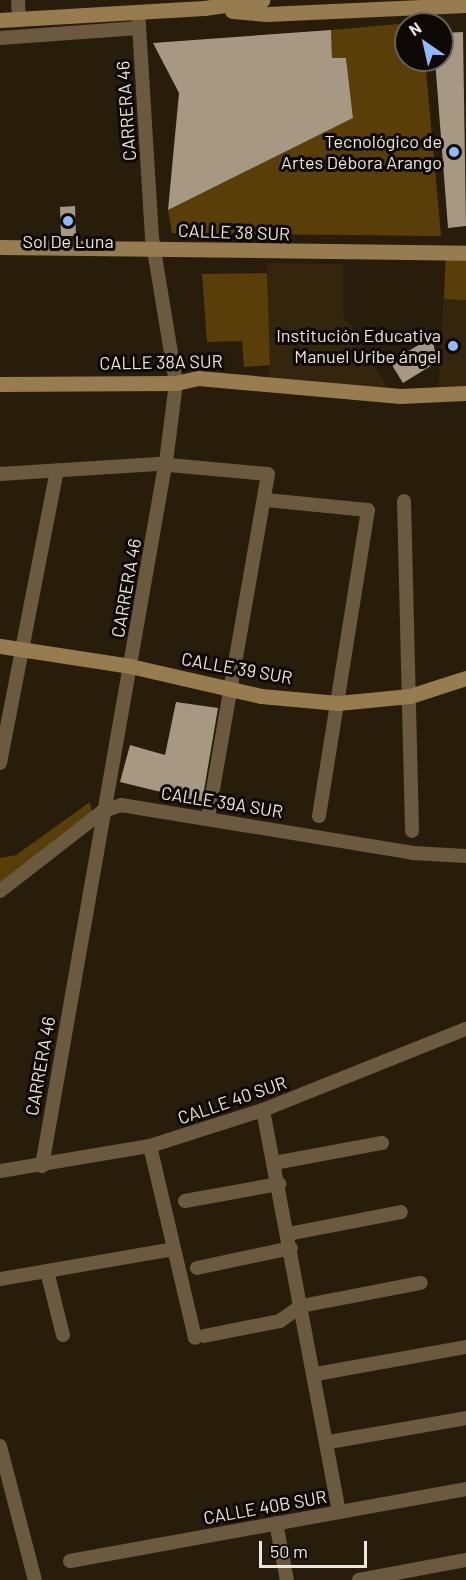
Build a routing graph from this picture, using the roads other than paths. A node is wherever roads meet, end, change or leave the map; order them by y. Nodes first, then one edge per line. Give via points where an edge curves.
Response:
1 (18, 0) edge
2 (262, 0) edge
3 (466, 5) edge
4 (204, 8) junction
5 (138, 12) junction
6 (19, 19) junction
7 (0, 20) edge
8 (139, 28) junction
9 (0, 38) edge
10 (0, 247) edge
11 (154, 249) junction
12 (466, 253) edge
13 (176, 383) junction
14 (0, 384) edge
15 (466, 393) edge
16 (165, 465) junction
17 (57, 471) junction
18 (0, 474) edge
19 (266, 500) junction
20 (404, 501) dead end
21 (0, 646) edge
22 (21, 649) junction
23 (130, 666) junction
24 (466, 678) edge
25 (233, 690) junction
26 (410, 696) junction
27 (338, 703) junction
28 (0, 762) edge
29 (103, 811) junction
30 (319, 816) dead end
31 (208, 818) junction
32 (412, 831) dead end
33 (466, 856) edge
34 (0, 891) edge
35 (466, 1029) edge
36 (263, 1110) junction
37 (382, 1143) dead end
38 (150, 1146) junction
39 (274, 1163) junction
40 (42, 1166) junction
41 (0, 1171) edge
42 (279, 1184) junction
43 (185, 1201) dead end
44 (401, 1212) dead end
45 (290, 1241) junction
46 (173, 1249) junction
47 (197, 1268) dead end
48 (47, 1271) junction
49 (0, 1279) edge
50 (421, 1283) dead end
51 (301, 1306) junction
52 (63, 1335) dead end
53 (466, 1347) edge
54 (316, 1374) junction
55 (466, 1418) edge
56 (329, 1442) junction
57 (0, 1446) edge
58 (466, 1489) edge
59 (339, 1512) junction
60 (276, 1523) junction
61 (466, 1560) edge
62 (70, 1561) dead end
63 (34, 1580) edge
64 (287, 1580) edge
65 (359, 1580) edge

1 - 6 street
2 - 4 main road
3 - 4 main road via 267,14
4 - 5 main road
5 - 6 main road
5 - 8 street, CARRERA 46
6 - 7 main road
8 - 9 street
8 - 11 street, CARRERA 46
10 - 11 main road, CALLE 38 SUR
11 - 12 main road, CALLE 38 SUR
11 - 13 street, CARRERA 46
13 - 14 main road, CALLE 38A SUR
13 - 15 main road, CALLE 38A SUR via 198,378 400,396
13 - 16 street, CARRERA 46
16 - 17 street
16 - 19 street via 268,474
16 - 23 street, CARRERA 46
17 - 18 street
17 - 22 street
19 - 25 street
19 - 27 street via 368,510
20 - 26 street
21 - 22 main road, CALLE 39 SUR
22 - 23 main road, CALLE 39 SUR
22 - 28 street
23 - 25 main road, CALLE 39 SUR
23 - 29 street, CARRERA 46
24 - 26 main road, CALLE 39 SUR
25 - 27 main road, CALLE 39 SUR
25 - 31 street
26 - 27 main road, CALLE 39 SUR
26 - 32 street
27 - 30 street
29 - 31 street, CALLE 39A SUR via 121,805
29 - 34 street, CALLE 39A SUR
29 - 40 street, CARRERA 46
31 - 33 street, CALLE 39A SUR via 413,853
35 - 36 street, CALLE 40 SUR
36 - 38 street, CALLE 40 SUR
36 - 39 street
37 - 39 street
38 - 40 street, CALLE 40 SUR
38 - 46 street
39 - 42 street
40 - 41 street, CALLE 40 SUR
42 - 43 street
42 - 45 street
44 - 45 street
45 - 47 street
45 - 51 street
46 - 48 street
46 - 51 street via 199,1337 279,1321
48 - 49 street
48 - 52 street
50 - 51 street
51 - 54 street
53 - 54 street
54 - 56 street
55 - 56 street
56 - 59 street
57 - 63 street
58 - 59 street, CALLE 40B SUR
59 - 60 street, CALLE 40B SUR
60 - 62 street, CALLE 40B SUR
60 - 64 street
61 - 65 street

